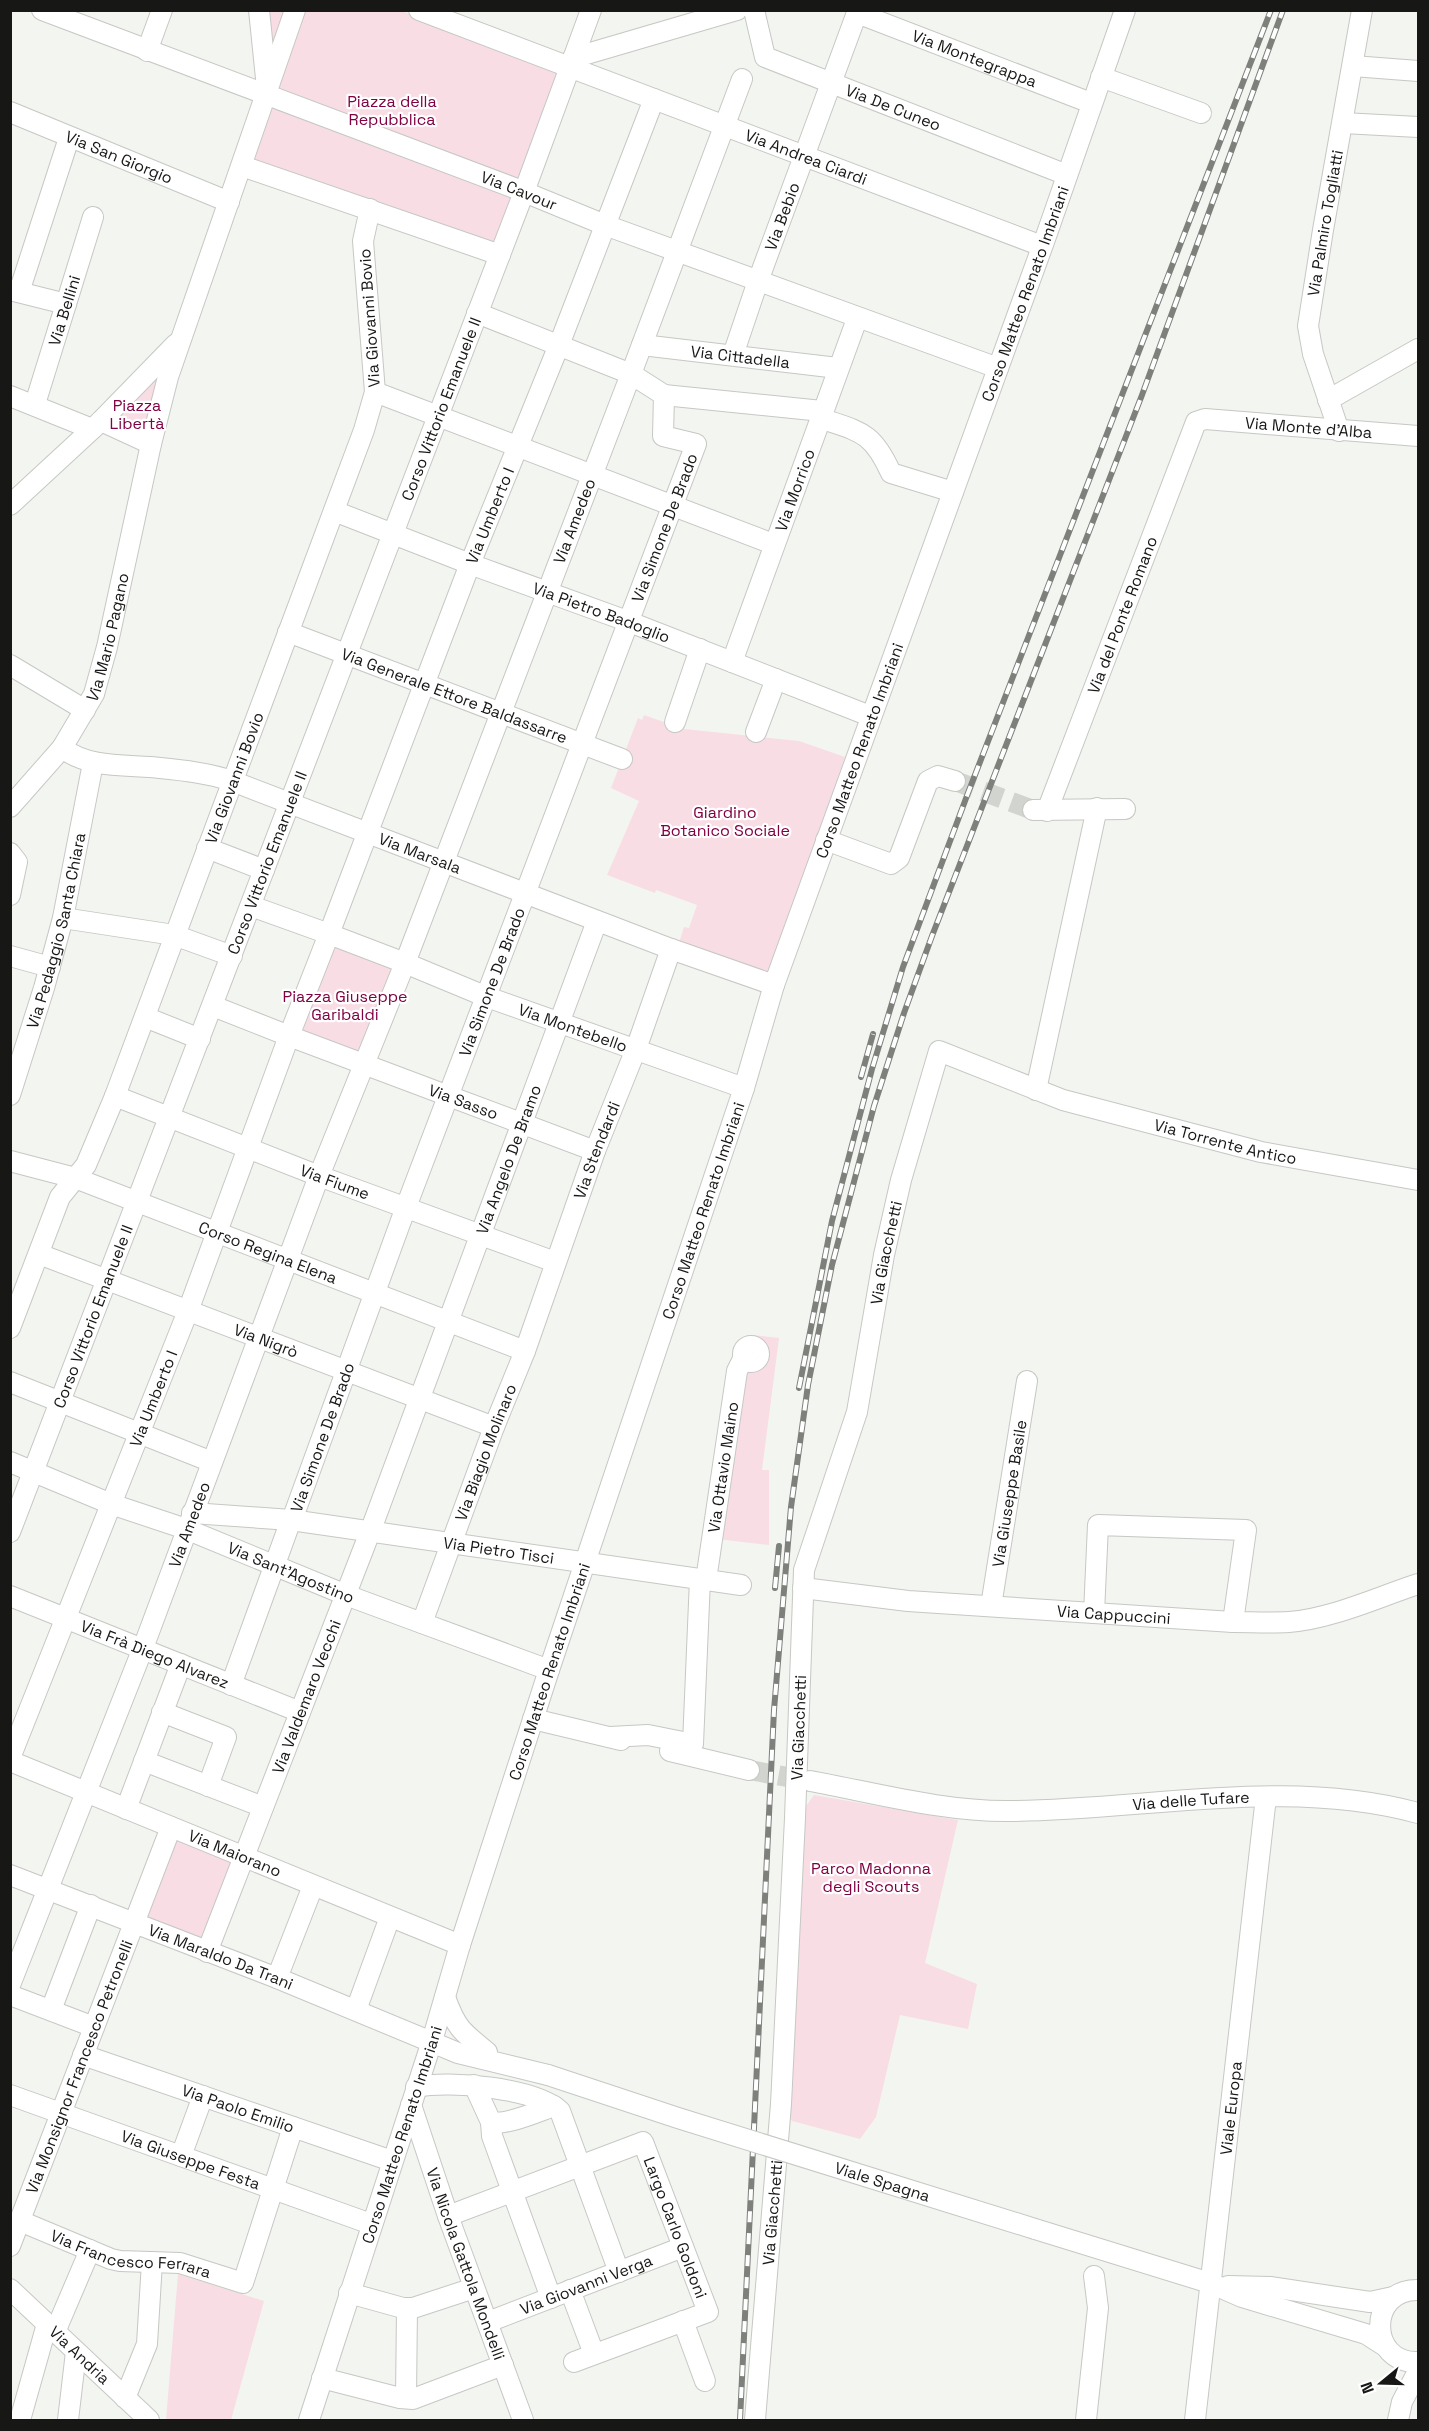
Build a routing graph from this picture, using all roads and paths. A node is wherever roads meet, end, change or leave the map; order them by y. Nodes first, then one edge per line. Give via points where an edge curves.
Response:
1 (162, 10) edge
2 (259, 10) edge
3 (295, 10) edge
4 (418, 10) edge
5 (591, 10) edge
6 (737, 10) edge
7 (754, 10) edge
8 (1125, 10) edge
9 (1362, 10) edge
10 (43, 11) edge
11 (857, 12) edge
12 (449, 16) edge
13 (147, 51) junction
14 (571, 63) junction
15 (1353, 66) junction
16 (1419, 71) edge
17 (1101, 77) junction
18 (742, 79) dead end
19 (831, 83) junction
20 (267, 94) junction
21 (654, 99) junction
22 (1091, 103) junction
23 (10, 112) edge
24 (1201, 113) dead end
25 (1343, 123) junction
26 (725, 126) junction
27 (1419, 127) edge
28 (69, 138) junction
29 (804, 156) junction
30 (242, 166) junction
31 (1067, 175) junction
32 (524, 192) junction
33 (229, 202) junction
34 (369, 209) junction
35 (93, 217) dead end
36 (605, 225) junction
37 (1042, 246) junction
38 (676, 252) junction
39 (500, 255) junction
40 (758, 281) junction
41 (15, 291) edge
42 (66, 304) junction
43 (477, 313) junction
44 (857, 319) junction
45 (178, 342) junction
46 (559, 345) junction
47 (642, 345) junction
48 (1419, 349) edge
49 (733, 355) junction
50 (838, 368) junction
51 (998, 368) junction
52 (631, 374) junction
53 (375, 392) junction
54 (664, 395) junction
55 (10, 396) edge
56 (1328, 400) junction
57 (35, 404) junction
58 (821, 414) junction
59 (438, 416) junction
60 (1198, 420) joint
61 (96, 425) junction
62 (1339, 431) junction
63 (1419, 436) edge
64 (151, 444) junction
65 (518, 448) junction
66 (591, 474) junction
67 (953, 492) junction
68 (10, 505) edge
69 (672, 506) junction
70 (334, 511) junction
71 (392, 533) junction
72 (773, 544) junction
73 (470, 564) junction
74 (547, 592) junction
75 (627, 621) junction
76 (288, 632) junction
77 (700, 650) junction
78 (348, 654) junction
79 (732, 662) junction
80 (10, 666) edge
81 (776, 679) junction
82 (427, 683) junction
83 (85, 710) junction
84 (500, 713) junction
85 (870, 716) junction
86 (675, 722) dead end
87 (756, 732) dead end
88 (580, 744) junction
89 (62, 748) junction
90 (622, 759) dead end
91 (93, 763) junction
92 (232, 781) junction
93 (955, 781) tunnel mouth
94 (290, 802) junction
95 (10, 807) edge
96 (1097, 808) junction
97 (1125, 809) dead end
98 (366, 832) junction
99 (826, 840) junction
100 (207, 848) junction
101 (10, 853) edge
102 (442, 861) junction
103 (264, 870) junction
104 (526, 894) junction
105 (10, 895) edge
106 (251, 906) junction
107 (63, 918) junction
108 (597, 921) junction
109 (329, 934) junction
110 (174, 935) junction
111 (671, 949) junction
112 (10, 956) edge
113 (232, 956) junction
114 (405, 963) junction
115 (50, 967) junction
116 (774, 985) junction
117 (487, 997) junction
118 (213, 1006) junction
119 (145, 1017) junction
120 (560, 1022) junction
121 (289, 1036) junction
122 (200, 1039) junction
123 (636, 1048) junction
124 (939, 1051) joint
125 (365, 1065) junction
126 (744, 1088) junction
127 (1036, 1090) junction
128 (10, 1095) edge
129 (448, 1095) junction
130 (115, 1096) junction
131 (170, 1118) junction
132 (523, 1124) junction
133 (246, 1148) junction
134 (595, 1151) junction
135 (10, 1161) edge
136 (319, 1176) junction
137 (75, 1178) junction
138 (1419, 1180) edge
139 (136, 1202) junction
140 (406, 1207) junction
141 (216, 1232) junction
142 (481, 1234) junction
143 (39, 1254) junction
144 (288, 1260) junction
145 (555, 1262) junction
146 (107, 1281) junction
147 (375, 1292) junction
148 (188, 1311) junction
149 (449, 1321) junction
150 (10, 1328) edge
151 (258, 1338) junction
152 (525, 1351) junction
153 (744, 1357) dead end
154 (345, 1372) junction
155 (1027, 1381) dead end
156 (10, 1382) edge
157 (419, 1400) junction
158 (61, 1402) junction
159 (494, 1428) junction
160 (139, 1433) junction
161 (10, 1462) edge
162 (212, 1462) junction
163 (33, 1472) junction
164 (111, 1504) junction
165 (292, 1520) junction
166 (189, 1521) junction
167 (10, 1532) edge
168 (370, 1532) junction
169 (449, 1544) junction
170 (586, 1562) junction
171 (275, 1565) junction
172 (703, 1579) junction
173 (1419, 1584) edge
174 (741, 1585) dead end
175 (803, 1588) junction
176 (346, 1595) junction
177 (10, 1596) edge
178 (991, 1606) junction
179 (1094, 1613) junction
180 (65, 1618) junction
181 (1233, 1622) junction
182 (422, 1623) junction
183 (142, 1648) junction
184 (181, 1664) junction
185 (549, 1670) junction
186 (231, 1684) junction
187 (300, 1712) junction
188 (162, 1713) junction
189 (533, 1719) junction
190 (610, 1737) junction
191 (10, 1760) edge
192 (144, 1761) junction
193 (796, 1767) junction
194 (749, 1770) tunnel mouth
195 (810, 1781) tunnel mouth
196 (208, 1786) junction
197 (86, 1792) junction
198 (1266, 1797) junction
199 (263, 1807) junction
200 (962, 1808) junction
201 (126, 1809) junction
202 (1419, 1813) edge
203 (171, 1827) junction
204 (243, 1857) junction
205 (10, 1875) edge
206 (314, 1886) junction
207 (48, 1888) junction
208 (91, 1905) junction
209 (390, 1917) junction
210 (135, 1923) junction
211 (460, 1945) junction
212 (207, 1952) junction
213 (277, 1978) junction
214 (10, 1985) edge
215 (10, 1995) edge
216 (445, 1997) junction
217 (51, 2010) junction
218 (356, 2010) junction
219 (94, 2027) junction
220 (432, 2041) junction
221 (487, 2052) junction
222 (459, 2053) junction
223 (83, 2055) junction
224 (548, 2075) junction
225 (474, 2085) junction
226 (10, 2095) edge
227 (414, 2096) junction
228 (202, 2097) junction
229 (557, 2108) junction
230 (62, 2113) junction
231 (491, 2122) junction
232 (292, 2127) junction
233 (181, 2156) junction
234 (392, 2161) junction
235 (580, 2166) junction
236 (273, 2188) junction
237 (512, 2192) junction
238 (448, 2216) junction
239 (20, 2221) junction
240 (371, 2223) junction
241 (10, 2246) edge
242 (683, 2247) junction
243 (90, 2250) junction
244 (152, 2262) junction
245 (619, 2272) junction
246 (1094, 2276) dead end
247 (1213, 2284) junction
248 (474, 2288) junction
249 (10, 2289) edge
250 (1410, 2289) edge
251 (570, 2290) junction
252 (349, 2293) junction
253 (1339, 2296) junction
254 (551, 2298) junction
255 (408, 2308) junction
256 (683, 2321) junction
257 (488, 2322) junction
258 (1334, 2325) junction
259 (51, 2328) junction
260 (1388, 2349) junction
261 (76, 2352) junction
262 (594, 2354) junction
263 (574, 2362) dead end
264 (1419, 2362) edge
265 (503, 2365) junction
266 (1419, 2371) edge
267 (322, 2378) junction
268 (705, 2380) dead end
269 (125, 2398) junction
270 (406, 2398) junction
271 (1400, 2411) edge
272 (517, 2419) edge
273 (20, 2421) edge
274 (68, 2421) edge
275 (149, 2421) edge
276 (309, 2421) edge
277 (755, 2421) edge
278 (1086, 2421) edge
279 (1195, 2421) edge

1 - 13 street
2 - 20 street
3 - 20 street
4 - 12 street
5 - 14 street
6 - 14 street
7 - 19 street, Via De Cuneo via 765,57
8 - 17 street, Corso Matteo Renato Imbriani
9 - 15 street, Via Palmiro Togliatti
10 - 13 street, Via Cavour
11 - 19 street, Via Bebio
11 - 22 street, Via Montegrappa
12 - 14 street
13 - 20 street, Via Cavour
14 - 21 street, Via Andrea Ciardi
14 - 32 street
15 - 16 street
15 - 25 street, Via Palmiro Togliatti
17 - 22 street, Corso Matteo Renato Imbriani
17 - 24 street
18 - 26 street, Via Amedeo
19 - 29 street, Via Bebio
19 - 31 street, Via De Cuneo
20 - 30 street
20 - 32 street, Via Cavour
21 - 26 street, Via Andrea Ciardi
21 - 36 street, Via Umberto I
22 - 31 street, Corso Matteo Renato Imbriani
23 - 28 street, Via San Giorgio
25 - 27 street
25 - 56 street, Via Palmiro Togliatti via 1308,326
26 - 29 street, Via Andrea Ciardi
26 - 38 street, Via Amedeo
28 - 33 street, Via San Giorgio
28 - 41 street
29 - 37 street, Via Andrea Ciardi
29 - 40 street, Via Bebio
30 - 33 street
30 - 34 street
31 - 37 street, Corso Matteo Renato Imbriani
32 - 36 street, Via Cavour
32 - 39 street
33 - 45 street
34 - 39 street
34 - 53 street, Via Giovanni Bovio via 363,241
35 - 42 street, Via Bellini
36 - 38 street, Via Cavour
36 - 46 street, Via Umberto I
37 - 51 street, Corso Matteo Renato Imbriani
38 - 40 street, Via Cavour
38 - 47 street, Via Amedeo
39 - 43 street, Corso Vittorio Emanuele II
40 - 44 street, Via Cavour
40 - 49 street, Via Bebio
41 - 42 street
42 - 57 street, Via Bellini
43 - 46 street
43 - 59 street, Corso Vittorio Emanuele II
44 - 50 street, Via Morrico
44 - 51 street, Via Cavour
45 - 61 street
45 - 64 street
46 - 52 street
46 - 65 street, Via Umberto I
47 - 49 street, Via Cittadella
47 - 52 street, Via Amedeo
48 - 56 street
49 - 50 street, Via Cittadella
50 - 58 street, Via Morrico
51 - 67 street, Corso Matteo Renato Imbriani
52 - 54 street
52 - 66 street, Via Amedeo
53 - 59 street
53 - 70 street, Via Giovanni Bovio
54 - 58 street
54 - 69 street, Via Simone De Brado via 663,436 696,444
55 - 57 street
56 - 62 street, Via Palmiro Togliatti
57 - 61 street
58 - 67 street via 864,434 880,450 891,472
58 - 72 street, Via Morrico
59 - 65 street
59 - 71 street, Corso Vittorio Emanuele II
60 - 62 street, Via Monte d'Alba
60 - 96 street, Via del Ponte Romano via 1191,429 1040,810
61 - 64 street
61 - 68 street
62 - 63 street, Via Monte d'Alba
64 - 83 street, Via Mario Pagano via 107,647 94,694
65 - 66 street
65 - 73 street, Via Umberto I
66 - 69 street
66 - 74 street, Via Amedeo
67 - 85 street, Corso Matteo Renato Imbriani
69 - 72 street
69 - 75 street, Via Simone De Brado
70 - 71 street, Via Pietro Badoglio
70 - 76 street, Via Giovanni Bovio
71 - 73 street, Via Pietro Badoglio
71 - 78 street, Corso Vittorio Emanuele II
72 - 79 street, Via Morrico
73 - 74 street, Via Pietro Badoglio
73 - 82 street, Via Umberto I
74 - 75 street, Via Pietro Badoglio
74 - 84 street, Via Amedeo
75 - 77 street, Via Pietro Badoglio
75 - 88 street, Via Simone De Brado
76 - 78 street, Via Generale Ettore Baldassarre
76 - 92 street, Via Giovanni Bovio
77 - 79 street, Via Pietro Badoglio
77 - 86 street
78 - 82 street, Via Generale Ettore Baldassarre
78 - 94 street, Corso Vittorio Emanuele II
79 - 81 street, Via Pietro Badoglio
80 - 83 street
81 - 85 street, Via Pietro Badoglio
81 - 87 street
82 - 84 street, Via Generale Ettore Baldassarre
82 - 98 street, Via Umberto I
83 - 89 street, Via Mario Pagano
84 - 88 street, Via Generale Ettore Baldassarre
84 - 102 street, Via Amedeo
85 - 99 street, Corso Matteo Renato Imbriani
88 - 90 street, Via Generale Ettore Baldassarre
88 - 104 street, Via Simone De Brado
89 - 91 street, Via Marsala
89 - 95 street, Via Mario Pagano
91 - 92 street, Via Marsala via 194,771
91 - 107 street, Via Pedaggio Santa Chiara
92 - 94 street, Via Marsala
92 - 100 street, Via Giovanni Bovio
93 - 99 street via 938,776 928,780 896,862
94 - 98 street, Via Marsala
94 - 103 street, Corso Vittorio Emanuele II
96 - 97 street
96 - 127 street
98 - 102 street, Via Marsala
98 - 109 street, Via Umberto I
99 - 116 street, Corso Matteo Renato Imbriani
100 - 103 street
100 - 110 street, Via Giovanni Bovio
101 - 105 street via 17,862
102 - 104 street, Via Marsala
102 - 114 street, Via Amedeo
103 - 106 street, Corso Vittorio Emanuele II
104 - 108 street, Via Marsala
104 - 117 street, Via Simone De Brado
106 - 109 street
106 - 113 street, Corso Vittorio Emanuele II
107 - 110 street
107 - 115 street, Via Pedaggio Santa Chiara
108 - 111 street, Via Marsala
108 - 120 street, Via Angelo De Bramo
109 - 114 street
109 - 121 street
110 - 113 street
110 - 119 street, Via Giovanni Bovio
111 - 116 street, Via Marsala
111 - 123 street, Via Stendardi
112 - 115 street
113 - 118 street, Corso Vittorio Emanuele II
114 - 117 street, Via Montebello
114 - 125 street
115 - 128 street, Via Pedaggio Santa Chiara
116 - 126 street, Corso Matteo Renato Imbriani
117 - 120 street, Via Montebello
117 - 129 street, Via Simone De Brado
118 - 121 street
118 - 122 street, Corso Vittorio Emanuele II
119 - 122 street
119 - 130 street, Via Giovanni Bovio
120 - 123 street, Via Montebello
120 - 132 street, Via Angelo De Bramo
121 - 125 street
121 - 133 street, Via Umberto I
122 - 131 street, Corso Vittorio Emanuele II
123 - 126 street, Via Montebello
123 - 134 street, Via Stendardi
124 - 127 street, Via Torrente Antico
124 - 175 street, Via Giacchetti via 901,1180 857,1412 805,1562
125 - 129 street, Via Sasso
125 - 136 street, Via Amedeo
126 - 170 street, Corso Matteo Renato Imbriani
127 - 138 street, Via Torrente Antico via 1260,1152
129 - 132 street, Via Sasso
129 - 140 street, Via Simone De Brado
130 - 131 street, Via Fiume
130 - 137 street, Via Giovanni Bovio via 86,1165
131 - 133 street, Via Fiume
131 - 139 street, Corso Vittorio Emanuele II
132 - 134 street, Via Sasso
132 - 142 street, Via Angelo De Bramo
133 - 136 street, Via Fiume
133 - 141 street, Via Umberto I
134 - 145 street, Via Stendardi
135 - 137 street, Corso Regina Elena
136 - 140 street, Via Fiume
136 - 144 street, Via Amedeo
137 - 139 street, Corso Regina Elena
137 - 143 street, Via Giovanni Bovio via 60,1197
139 - 141 street, Corso Regina Elena
139 - 146 street, Corso Vittorio Emanuele II
140 - 142 street, Via Fiume
140 - 147 street, Via Simone De Brado
141 - 144 street, Corso Regina Elena
141 - 148 street, Via Umberto I
142 - 145 street, Via Fiume
142 - 149 street, Via Angelo De Bramo
143 - 146 street, Via Nigrò
143 - 150 street, Via Giovanni Bovio
144 - 147 street, Corso Regina Elena
144 - 151 street, Via Amedeo
145 - 152 street, Via Stendardi
146 - 148 street, Via Nigrò
146 - 158 street, Corso Vittorio Emanuele II
147 - 149 street, Corso Regina Elena
147 - 154 street, Via Simone De Brado
148 - 151 street, Via Nigrò
148 - 160 street, Via Umberto I
149 - 152 street, Corso Regina Elena
149 - 157 street, Via Angelo De Bramo
151 - 154 street, Via Nigrò
151 - 162 street, Via Amedeo
152 - 159 street, Via Biagio Molinaro
153 - 172 street, Via Ottavio Maino via 737,1371
154 - 157 street, Via Nigrò
154 - 165 street, Via Simone De Brado
155 - 178 street, Via Giuseppe Basile
156 - 158 street
157 - 159 street, Via Nigrò
157 - 168 street, Via Valdemaro Vecchi
158 - 160 street
158 - 163 street, Corso Vittorio Emanuele II
159 - 169 street, Via Biagio Molinaro
160 - 162 street
160 - 164 street, Via Umberto I
161 - 163 street, Via Sant'Agostino
162 - 166 street, Via Amedeo
163 - 164 street, Via Sant'Agostino
163 - 167 street, Corso Vittorio Emanuele II
164 - 166 street, Via Sant'Agostino
164 - 180 street, Via Umberto I
165 - 166 street, Via Pietro Tisci
165 - 168 street, Via Pietro Tisci
165 - 171 street, Via Simone De Brado
166 - 171 street, Via Sant'Agostino
166 - 183 street, Via Amedeo
168 - 169 street, Via Pietro Tisci
168 - 176 street, Via Valdemaro Vecchi
169 - 170 street, Via Pietro Tisci
169 - 182 street, Via Biagio Molinaro
170 - 172 street, Via Pietro Tisci
170 - 185 street, Corso Matteo Renato Imbriani
171 - 176 street, Via Sant'Agostino
171 - 186 street, Via Simone De Brado
172 - 174 street, Via Pietro Tisci
172 - 190 street, Via Ottavio Maino via 693,1744 648,1735
173 - 181 street, Via Cappuccini via 1290,1622
175 - 178 street, Via Cappuccini
175 - 193 street, Via Giacchetti
176 - 182 street, Via Sant'Agostino
176 - 187 street, Via Valdemaro Vecchi
177 - 180 street, Via Frà Diego Alvarez
178 - 179 street, Via Cappuccini
179 - 181 street, Via Cappuccini
179 - 181 street via 1098,1525 1246,1530
180 - 183 street, Via Frà Diego Alvarez
180 - 191 street, Via Umberto I
182 - 185 street, Via Sant'Agostino
183 - 184 street, Via Frà Diego Alvarez
183 - 197 street, Via Amedeo
184 - 186 street, Via Frà Diego Alvarez
184 - 188 street
185 - 189 street, Corso Matteo Renato Imbriani
186 - 187 street, Via Frà Diego Alvarez
187 - 199 street, Via Valdemaro Vecchi
188 - 192 street
188 - 196 street via 226,1737
189 - 190 street
189 - 211 street, Corso Matteo Renato Imbriani
190 - 194 street
191 - 197 street, Via Maiorano
192 - 196 street
192 - 201 street
193 - 200 street, Via delle Tufare via 923,1788
193 - 277 street, Via Giacchetti via 781,2104
195 - 200 street, Via delle Tufare
196 - 199 street
197 - 201 street, Via Maiorano
197 - 207 street, Via Amedeo
198 - 200 street, Via delle Tufare via 1014,1811
198 - 202 street, Via delle Tufare via 1340,1798
198 - 247 street, Viale Europa
199 - 204 street, Via Valdemaro Vecchi
201 - 203 street, Via Maiorano
203 - 204 street, Via Maiorano
203 - 210 street, Via Monsignor Francesco Petronelli
204 - 206 street, Via Maiorano
204 - 212 street, Via Valdemaro Vecchi
205 - 207 street, Via Maraldo Da Trani
206 - 209 street, Via Maiorano
206 - 213 street
207 - 208 street, Via Maraldo Da Trani
207 - 214 street, Via Amedeo
208 - 210 street, Via Maraldo Da Trani
208 - 217 street
209 - 211 street, Via Maiorano
209 - 218 street
210 - 212 street, Via Maraldo Da Trani
210 - 219 street, Via Monsignor Francesco Petronelli
211 - 216 street, Corso Matteo Renato Imbriani
212 - 213 street, Via Maraldo Da Trani
213 - 218 street, Via Maraldo Da Trani
215 - 217 street
216 - 220 street, Corso Matteo Renato Imbriani
216 - 221 street, Viale Spagna via 460,2030
217 - 219 street
218 - 220 street, Via Maraldo Da Trani
219 - 223 street, Via Monsignor Francesco Petronelli
220 - 221 street, Viale Spagna via 442,2035 451,2036
220 - 222 street, Viale Spagna
220 - 227 street, Corso Matteo Renato Imbriani
221 - 224 street, Viale Spagna
222 - 224 street, Viale Spagna
222 - 227 street via 437,2062
223 - 228 street, Via Paolo Emilio
223 - 230 street, Via Monsignor Francesco Petronelli
224 - 247 street, Viale Spagna, bridge
225 - 227 street via 433,2084
225 - 229 street
225 - 231 street
226 - 230 street, Via Giuseppe Festa
227 - 234 street, Corso Matteo Renato Imbriani
227 - 238 street, Via Nicola Gattola Mondelli
228 - 232 street, Via Paolo Emilio
228 - 233 street
229 - 231 street via 497,2124
229 - 235 street
230 - 233 street, Via Giuseppe Festa
230 - 239 street, Via Monsignor Francesco Petronelli
231 - 237 street via 492,2136
232 - 234 street, Via Paolo Emilio
232 - 236 street
233 - 236 street, Via Giuseppe Festa
234 - 240 street, Corso Matteo Renato Imbriani
235 - 237 street
235 - 242 street, Largo Carlo Goldoni via 643,2142
235 - 245 street
236 - 240 street, Via Giuseppe Festa
236 - 244 street, Via Francesco Ferrara via 243,2283 180,2263
237 - 238 street
237 - 254 street
238 - 248 street, Via Nicola Gattola Mondelli
239 - 241 street, Via Monsignor Francesco Petronelli
239 - 243 street, Via Francesco Ferrara
240 - 252 street, Corso Matteo Renato Imbriani
242 - 245 street, Via Giovanni Verga
242 - 256 street, Largo Carlo Goldoni via 708,2312
243 - 244 street, Via Francesco Ferrara via 120,2261
243 - 259 street
244 - 269 street via 147,2344
245 - 251 street, Via Giovanni Verga
246 - 278 street via 1098,2308
247 - 253 street, Viale Spagna
247 - 258 street, Viale Spagna via 1242,2297
247 - 279 street, Viale Europa
248 - 255 street
248 - 257 street, Via Nicola Gattola Mondelli
249 - 259 street, Via Andria
250 - 253 street, Viale Spagna via 1371,2302
250 - 260 street via 1384,2308 1380,2317 1381,2337
251 - 254 street, Via Giovanni Verga
251 - 262 street
252 - 255 street
252 - 267 street, Corso Matteo Renato Imbriani
253 - 258 street
254 - 257 street, Via Giovanni Verga
255 - 270 street
256 - 262 street
256 - 268 street
257 - 265 street, Via Nicola Gattola Mondelli
258 - 260 street, Viale Spagna via 1366,2334
259 - 261 street, Via Andria
259 - 273 street
260 - 264 street, Viale Spagna via 1404,2361
260 - 271 street via 1399,2372
261 - 269 street, Via Andria
261 - 274 street
262 - 263 street
265 - 270 street via 424,2396
265 - 272 street, Via Nicola Gattola Mondelli
266 - 271 street
267 - 270 street
267 - 276 street, Corso Matteo Renato Imbriani
269 - 275 street, Via Andria

